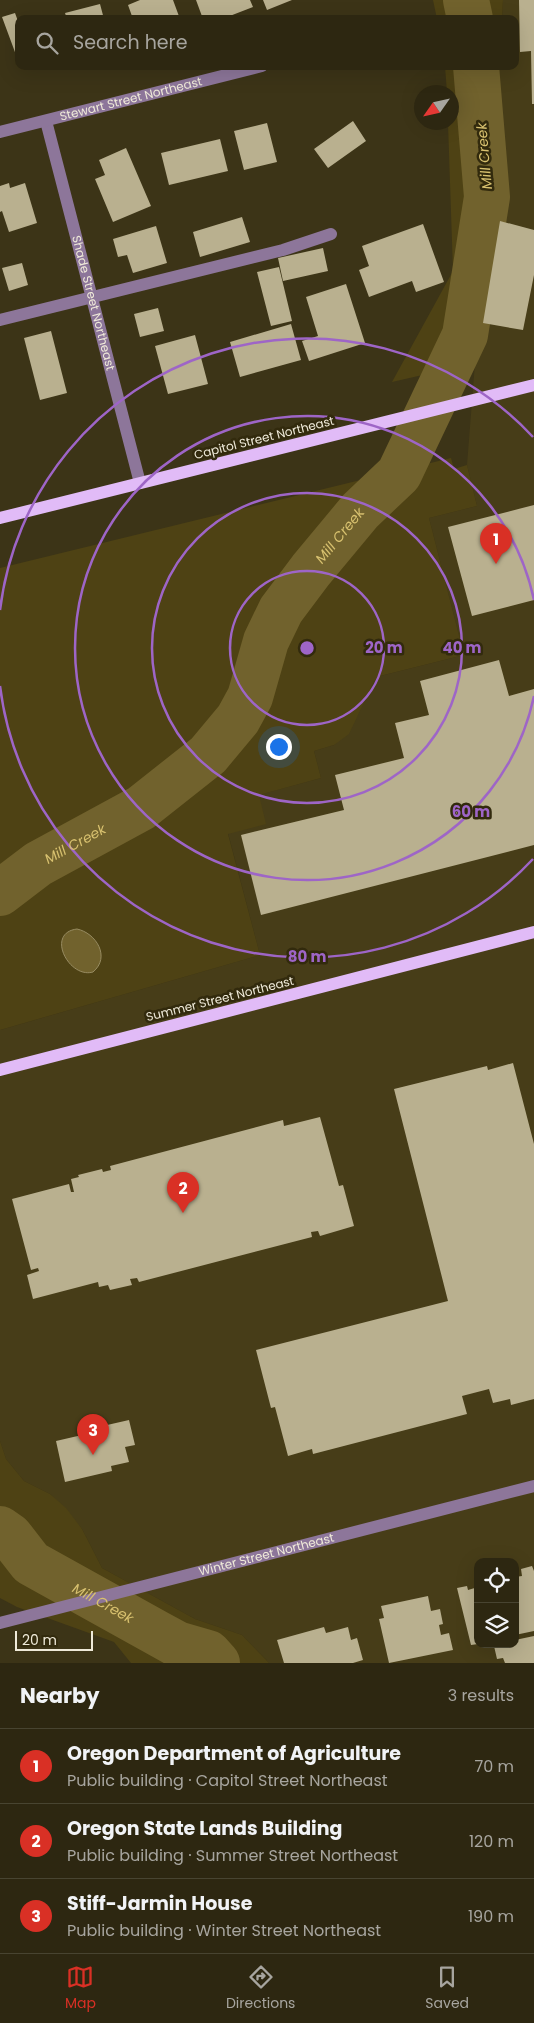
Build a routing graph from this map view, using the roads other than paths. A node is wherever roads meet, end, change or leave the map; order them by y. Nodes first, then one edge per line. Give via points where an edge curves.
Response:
1 (246, 70) edge
2 (46, 121) junction
3 (0, 132) edge
4 (331, 234) dead end
5 (91, 298) junction
6 (0, 320) edge
7 (534, 385) edge
8 (140, 484) junction
9 (0, 518) edge
10 (534, 932) edge
11 (0, 1070) edge
12 (534, 1486) edge
13 (0, 1623) edge

1 - 2 street, Stewart Street Northeast
2 - 3 street, Stewart Street Northeast
2 - 5 street, Shade Street Northeast
4 - 5 street via 283,250
5 - 6 street
5 - 8 street, Shade Street Northeast
7 - 8 main road, Capitol Street Northeast
8 - 9 main road, Capitol Street Northeast
10 - 11 main road, Summer Street Northeast
12 - 13 street, Winter Street Northeast

